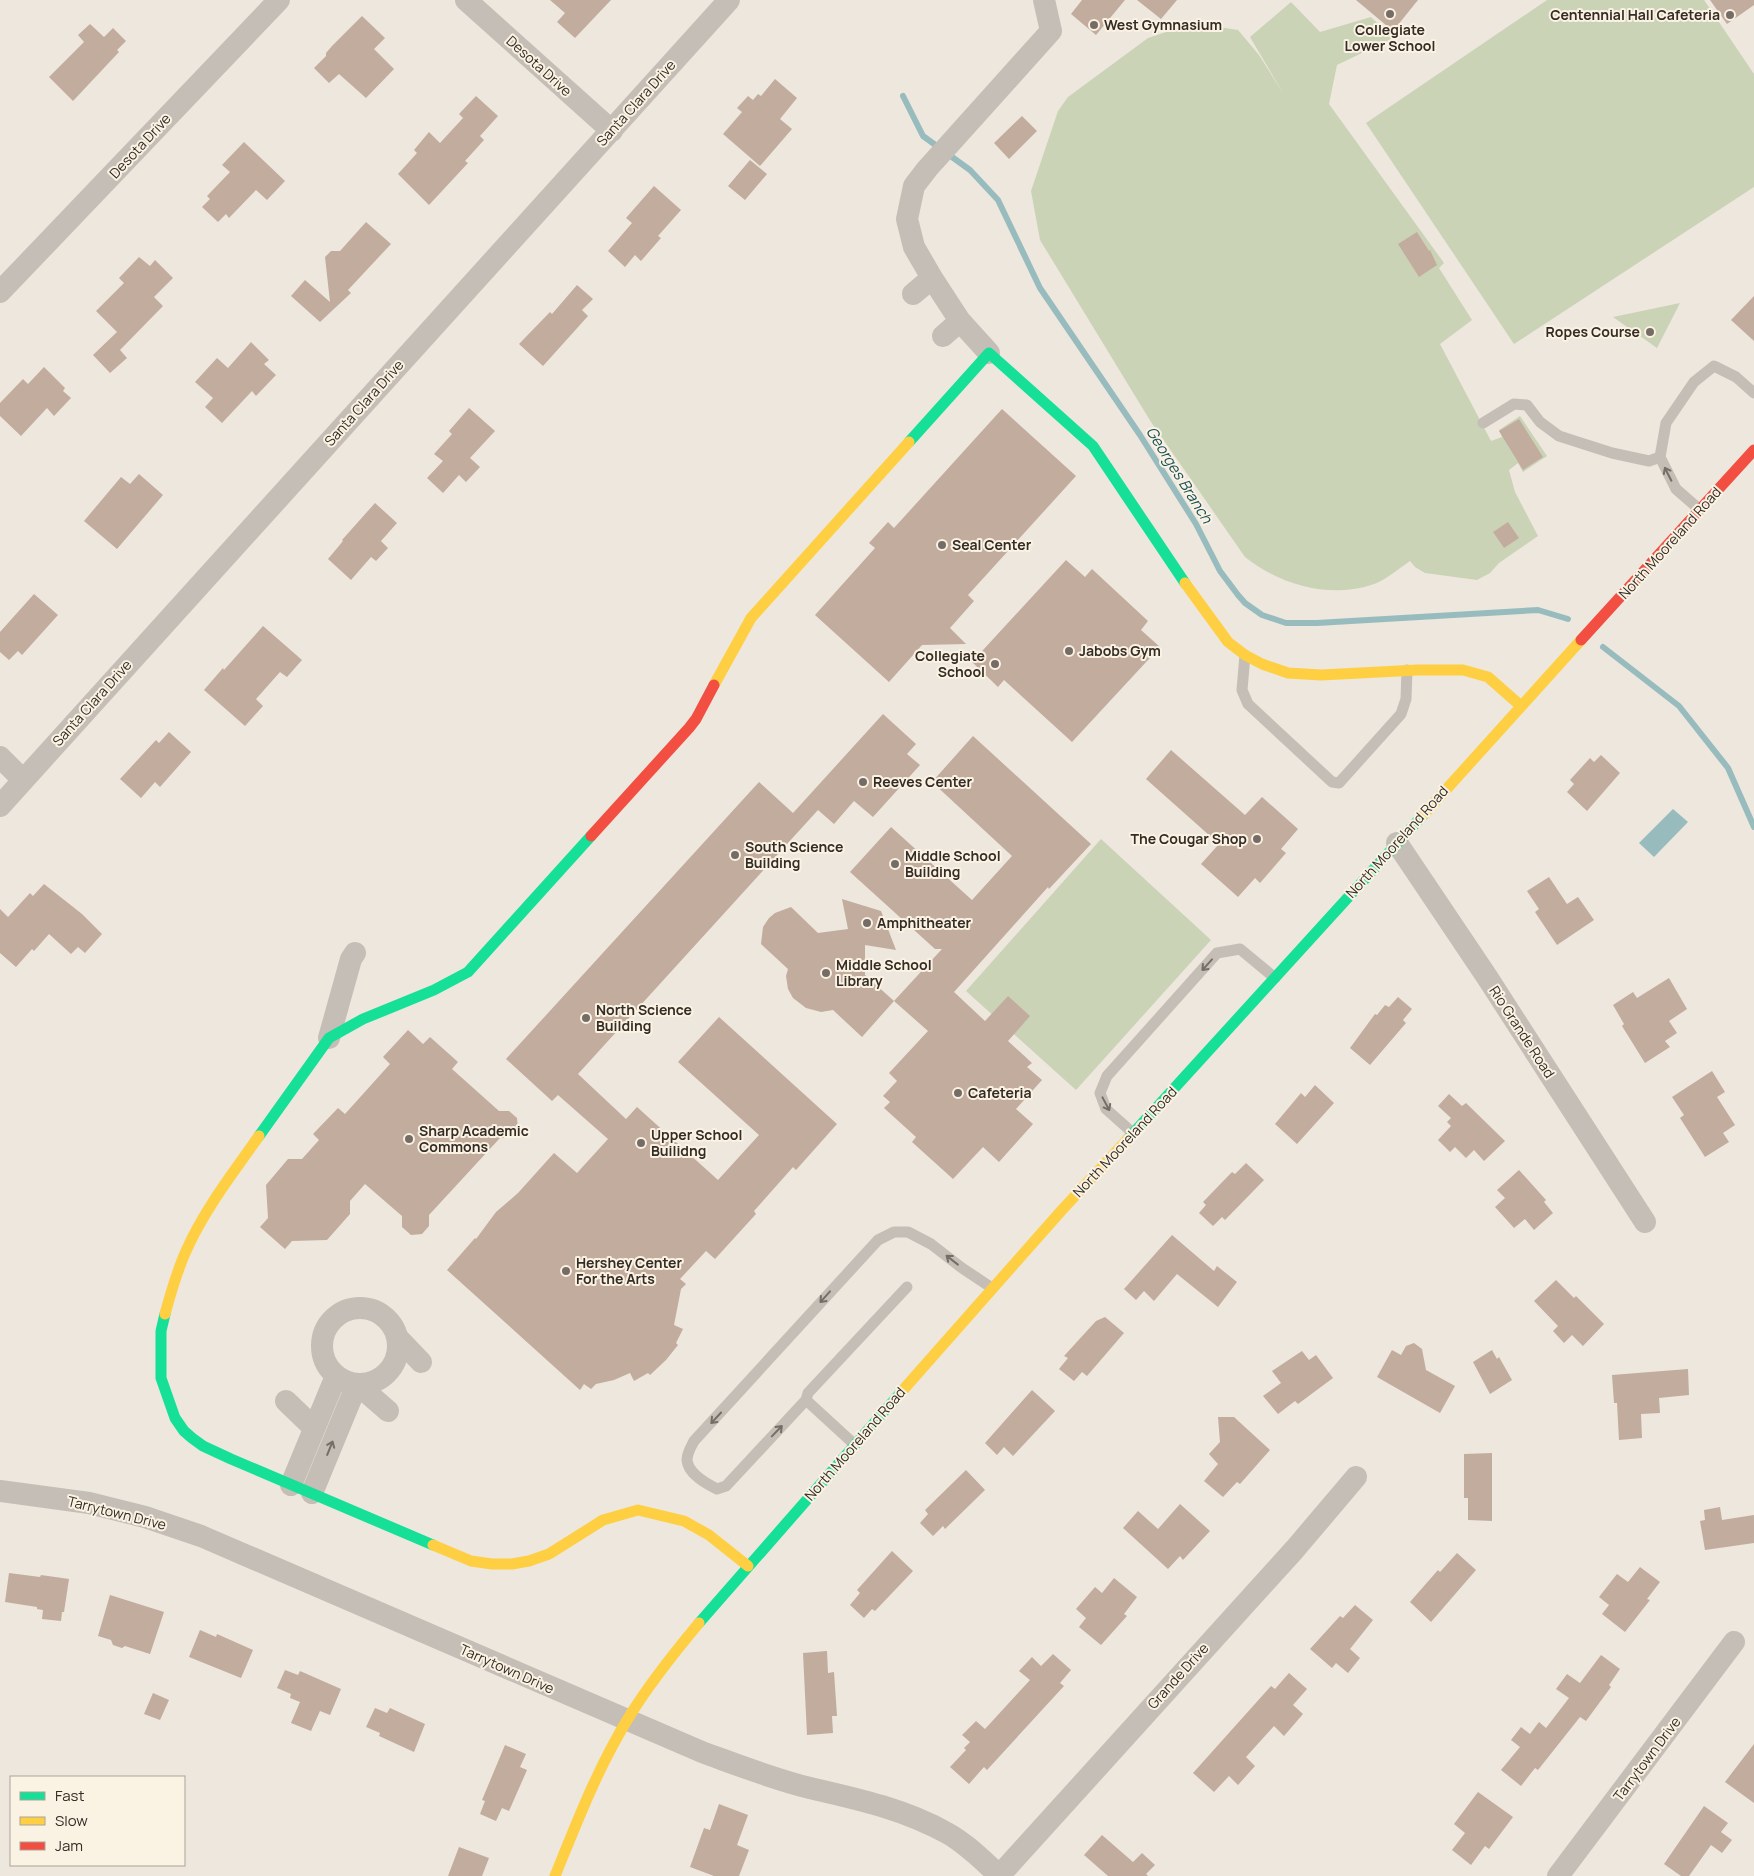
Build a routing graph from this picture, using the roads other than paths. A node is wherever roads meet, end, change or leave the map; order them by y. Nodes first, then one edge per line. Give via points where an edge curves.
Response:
1 (279, 0) edge
2 (466, 0) edge
3 (729, 0) edge
4 (1044, 0) edge
5 (612, 131) junction
6 (932, 278) junction
7 (0, 292) edge
8 (913, 294) dead end
9 (960, 321) junction
10 (943, 336) dead end
11 (989, 353) junction
12 (1754, 393) edge
13 (1483, 423) dead end
14 (1754, 450) edge
15 (1660, 457) junction
16 (1700, 510) junction
17 (1245, 656) junction
18 (1407, 670) junction
19 (1520, 706) junction
20 (0, 757) edge
21 (23, 780) junction
22 (0, 806) edge
23 (1397, 843) junction
24 (355, 954) dead end
25 (1275, 978) junction
26 (329, 1038) junction
27 (1134, 1134) junction
28 (1644, 1222) dead end
29 (907, 1287) dead end
30 (992, 1288) junction
31 (397, 1337) junction
32 (421, 1362) dead end
33 (336, 1376) junction
34 (357, 1384) junction
35 (806, 1400) junction
36 (286, 1401) dead end
37 (388, 1411) dead end
38 (314, 1428) junction
39 (854, 1444) junction
40 (1356, 1477) dead end
41 (291, 1484) junction
42 (0, 1491) edge
43 (312, 1493) junction
44 (748, 1566) junction
45 (1734, 1642) dead end
46 (628, 1718) junction
47 (555, 1876) edge
48 (1000, 1876) edge
49 (1558, 1876) edge

1 - 7 street, Desota Drive
2 - 5 street, Desota Drive
3 - 5 street, Santa Clara Drive
4 - 6 street via 1051,31 914,186 907,219 914,247
5 - 21 street, Santa Clara Drive
6 - 8 street
6 - 9 street
9 - 10 street
9 - 11 street
11 - 17 street via 1093,446 1207,615 1228,642
11 - 26 street via 751,618 689,728 468,972 347,1026
12 - 15 lane via 1736,377 1714,366 1694,382 1666,423
13 - 15 lane via 1514,404 1527,405 1540,422 1559,436 1649,461
14 - 16 street, North Mooreland Road
16 -> 15 lane via 1676,489
16 - 19 street, North Mooreland Road
17 - 18 street via 1288,673 1321,675
17 - 18 lane via 1242,690 1248,704 1332,782 1339,783 1401,714 1406,699
18 - 19 street via 1463,670 1482,674
19 - 23 street, North Mooreland Road
20 - 21 street
21 - 22 street, Santa Clara Drive
23 - 25 street, North Mooreland Road
23 - 28 street, Rio Grande Road
24 - 26 street
25 - 27 street, North Mooreland Road
25 -> 27 lane via 1240,950 1217,953 1107,1076 1100,1093 1106,1108
26 - 41 street via 222,1188 197,1229 174,1280 161,1331 161,1378 175,1418 184,1431 203,1446
27 - 30 street, North Mooreland Road
29 - 35 lane via 808,1393
30 -> 35 lane via 932,1244 908,1232 894,1232 878,1240 694,1441 687,1460 692,1471 717,1489 726,1486
30 - 39 street, North Mooreland Road
31 - 32 street
31 - 33 street via 386,1318 376,1312 360,1308 343,1311 327,1326 322,1336 323,1358
31 - 34 street via 396,1360 389,1371 369,1384
33 - 34 street
33 - 38 street
34 - 37 street
43 -> 34 street
35 - 39 lane
36 - 38 street
38 - 41 street
39 - 44 street, North Mooreland Road
40 - 48 street, Grande Drive
41 - 43 street
42 - 46 street, Tarrytown Drive via 89,1503 202,1536 562,1693
43 - 44 street via 471,1561 512,1564 529,1561 549,1554 603,1520 638,1510 684,1522 709,1535
44 - 46 street, North Mooreland Road via 664,1666
45 - 49 street, Tarrytown Drive
46 - 47 street, North Mooreland Road via 591,1789
46 - 48 street, Tarrytown Drive via 762,1775 871,1802 913,1816 955,1838

